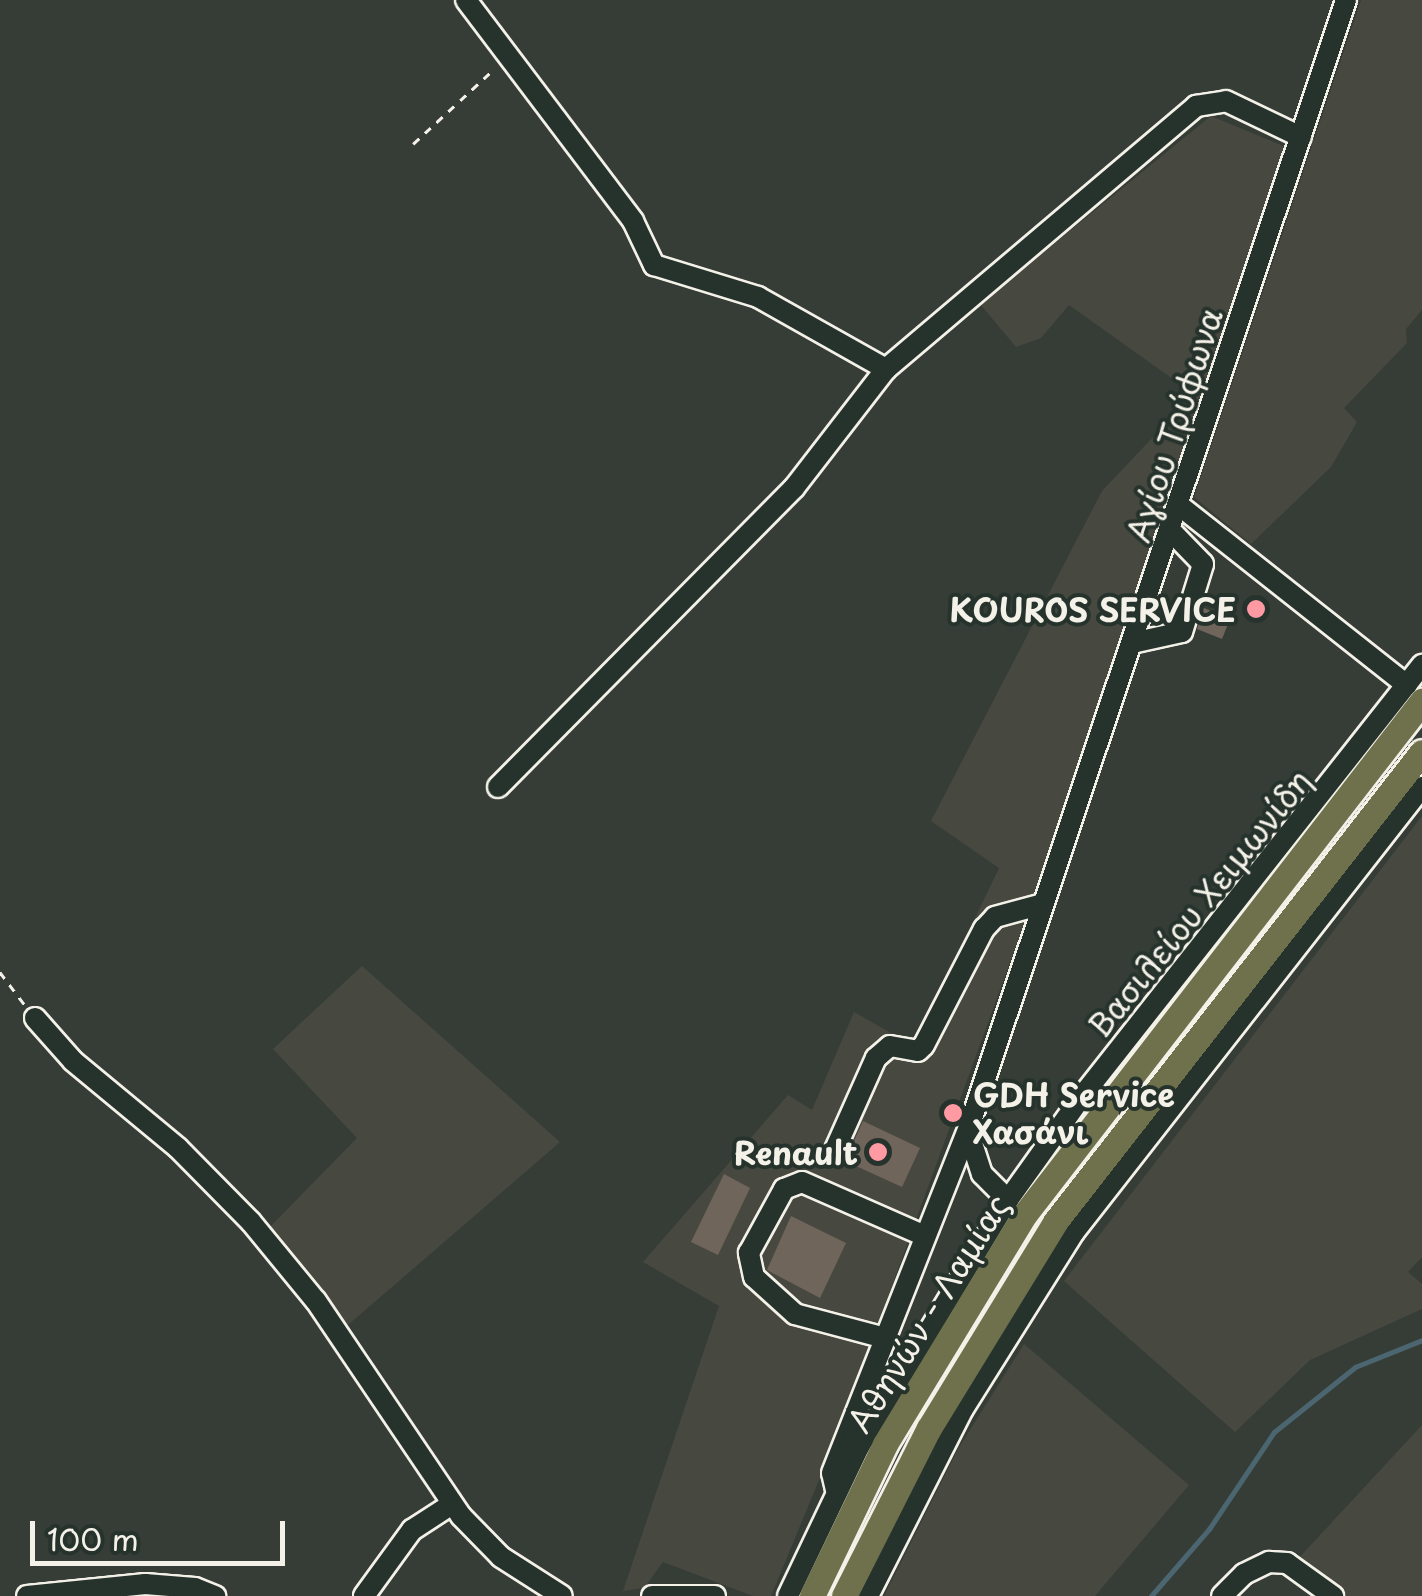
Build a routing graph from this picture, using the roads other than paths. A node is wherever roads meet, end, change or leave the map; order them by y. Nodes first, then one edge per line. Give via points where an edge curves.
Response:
1 (466, 0) edge
2 (1346, 0) edge
3 (1301, 136) junction
4 (886, 369) junction
5 (1180, 506) junction
6 (1171, 531) junction
7 (1132, 644) junction
8 (1422, 665) edge
9 (1414, 693) edge
10 (1422, 752) edge
11 (498, 786) dead end
12 (1422, 787) edge
13 (1042, 904) junction
14 (35, 1018) road end
15 (968, 1130) junction
16 (833, 1154) dead end
17 (1008, 1200) junction
18 (925, 1236) junction
19 (886, 1338) junction
20 (836, 1490) junction
21 (452, 1504) junction
22 (27, 1596) edge
23 (214, 1596) edge
24 (364, 1596) edge
25 (562, 1596) edge
26 (652, 1596) edge
27 (715, 1596) edge
28 (788, 1596) edge
29 (812, 1596) edge
30 (844, 1596) edge
31 (868, 1596) edge
32 (1222, 1596) edge
33 (1333, 1596) edge

1 - 4 street via 633,221 654,265 758,297
2 - 3 street, Αγίου Τρύφωνα
3 - 4 street via 1226,101 1196,106
3 - 5 street, Αγίου Τρύφωνα
4 - 11 street via 794,488
5 - 6 street, Αγίου Τρύφωνα
5 - 9 street
6 - 7 street, Αγίου Τρύφωνα
6 - 7 street via 1203,564 1182,632
7 - 13 street, Αγίου Τρύφωνα
8 - 9 street, Βασιλείου Χειμωνίδη
9 - 17 street, Βασιλείου Χειμωνίδη via 1083,1094
9 - 29 main road, Αθηνών - Λαμίας via 1025,1214 885,1444
10 - 30 main road, Αθηνών - Λαμίας via 1056,1222 915,1454
12 - 31 street via 1074,1232 963,1410
13 - 15 street, Αγίου Τρύφωνα
13 - 16 street via 995,917 984,929 918,1051 890,1046 876,1058
14 - 21 street via 73,1061 209,1177 290,1265
15 - 17 street via 978,1167
15 - 18 street, Αγίου Τρύφωνα
17 - 20 street, Βασιλείου Χειμωνίδη
18 - 19 street, Αγίου Τρύφωνα
18 - 19 street via 802,1182 784,1189 749,1253 754,1277 795,1314
19 - 20 street, Αγίου Τρύφωνα via 832,1474
20 - 28 street, Βασιλείου Χειμωνίδη
21 - 24 street via 412,1530
21 - 25 street via 501,1558
22 - 23 street via 145,1584
26 - 27 street
32 - 33 street via 1244,1574 1270,1562 1288,1564

